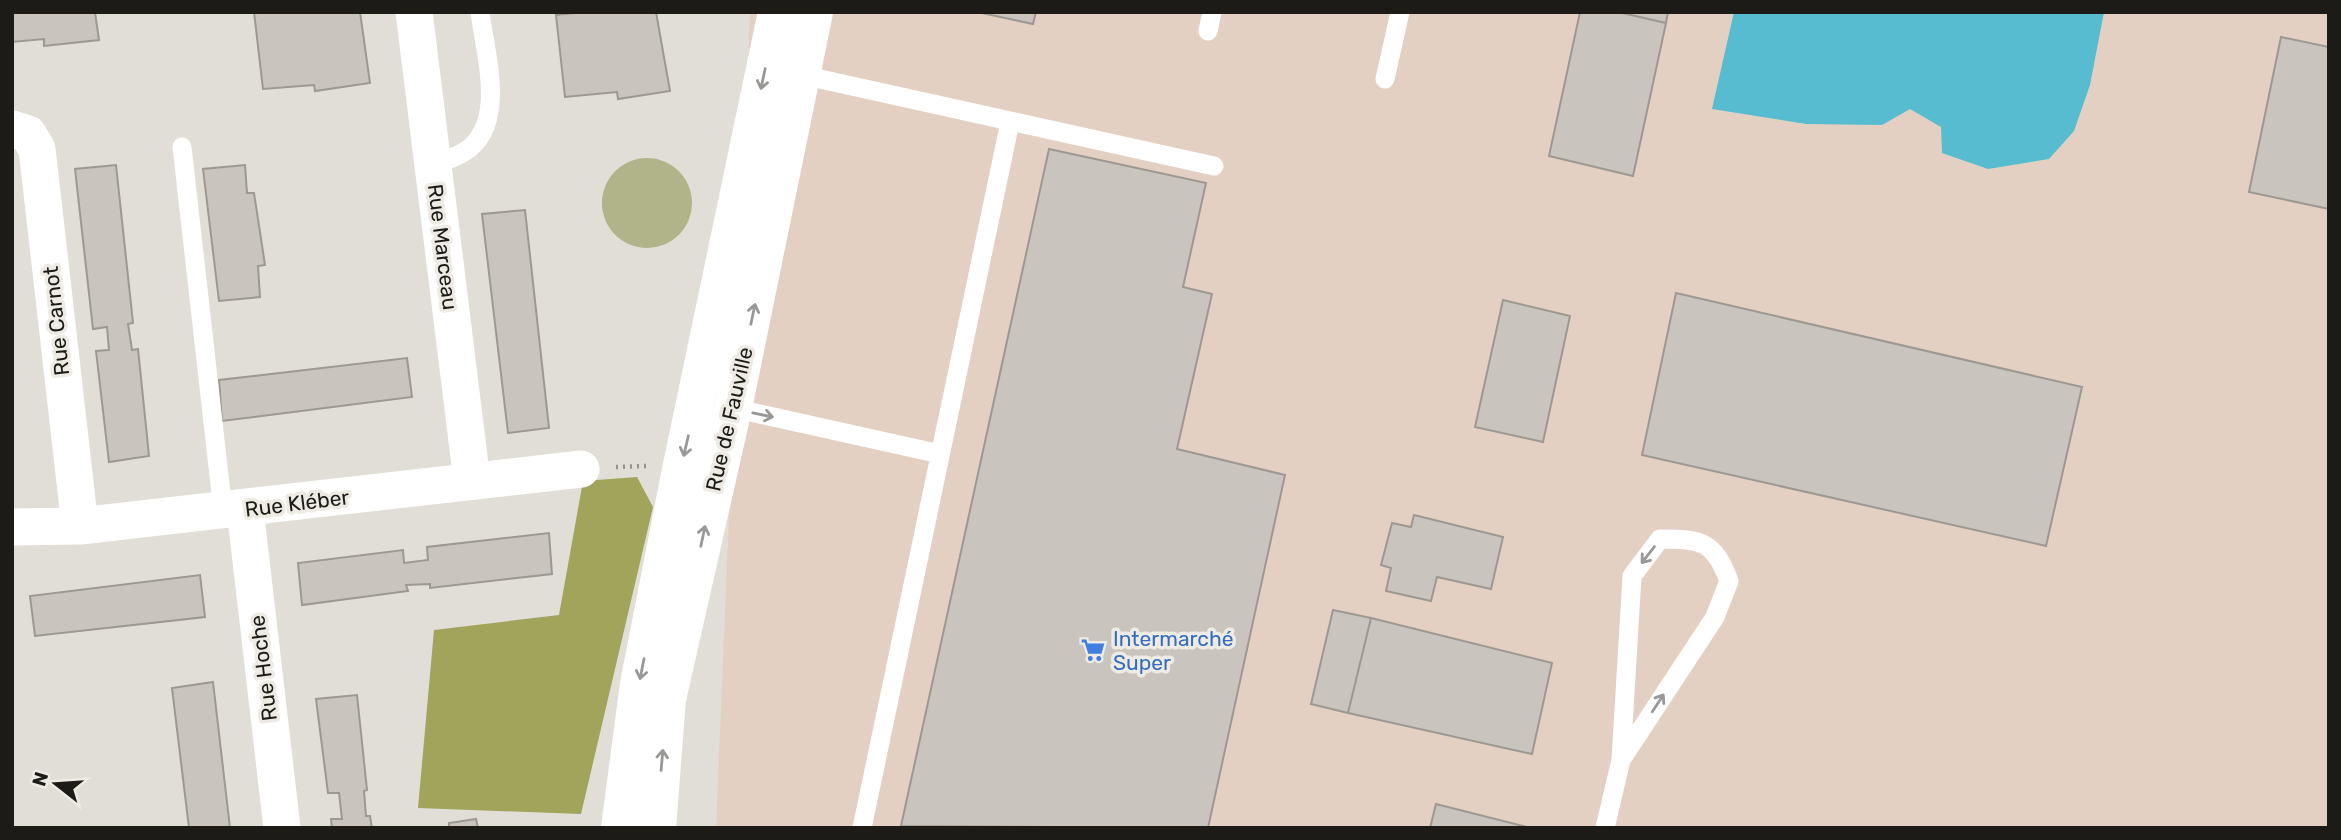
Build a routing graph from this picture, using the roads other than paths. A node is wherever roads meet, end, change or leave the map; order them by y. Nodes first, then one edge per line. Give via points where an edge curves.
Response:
1 (414, 12) edge
2 (480, 12) edge
3 (777, 12) edge
4 (814, 12) edge
5 (1400, 12) edge
6 (802, 75) junction
7 (1385, 79) dead end
8 (1010, 122) junction
9 (12, 129) edge
10 (183, 147) dead end
11 (433, 166) junction
12 (1214, 166) dead end
13 (696, 401) junction
14 (733, 408) junction
15 (940, 454) junction
16 (581, 469) dead end
17 (472, 481) junction
18 (234, 510) junction
19 (80, 526) junction
20 (12, 527) edge
21 (1621, 760) junction
22 (282, 828) edge
23 (620, 828) edge
24 (657, 828) edge
25 (862, 828) edge
26 (1605, 828) edge

1 - 11 street, Rue Marceau
2 - 11 lane via 491,101 486,125 466,151
3 -> 13 main road, Rue de Fauville
4 - 6 main road, Rue de Fauville
5 - 7 lane
6 - 8 lane
14 -> 6 main road, Rue de Fauville
8 - 12 lane
8 - 15 lane
9 - 19 street, Rue Carnot via 28,134 37,149
10 - 18 lane
11 - 17 street, Rue Marceau
13 - 14 lane
13 -> 23 main road, Rue de Fauville via 639,684
14 -> 15 lane
24 -> 14 main road, Rue de Fauville via 667,699
15 - 25 lane
16 - 17 street, Rue Kléber
17 - 18 street, Rue Kléber
18 - 19 street, Rue Kléber
18 - 22 street, Rue Hoche
19 - 20 street, Rue Kléber
21 -> 21 lane via 1715,617 1729,582 1720,556 1693,539 1660,539 1632,576
21 - 26 lane

